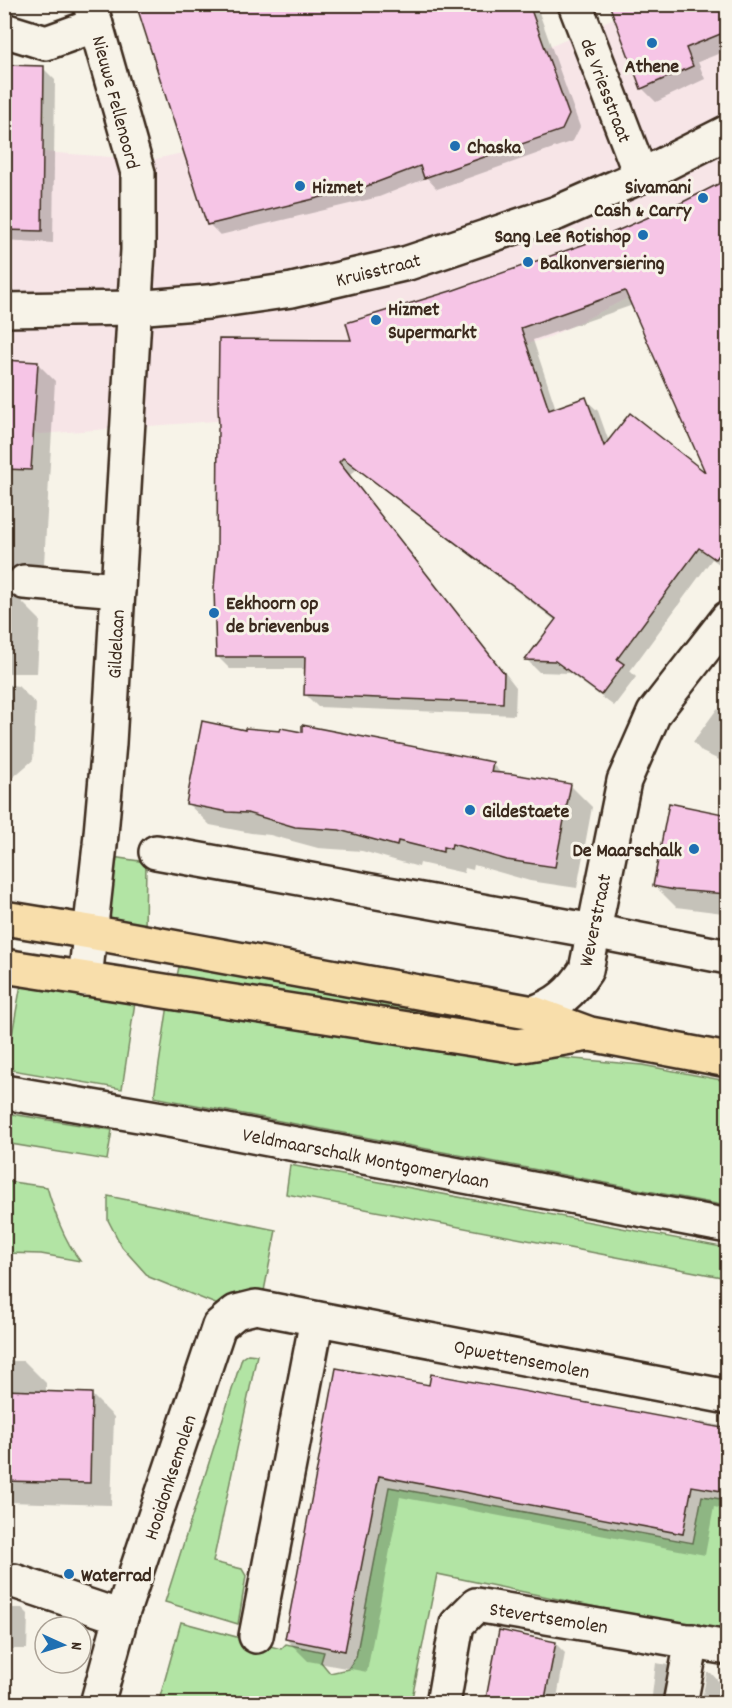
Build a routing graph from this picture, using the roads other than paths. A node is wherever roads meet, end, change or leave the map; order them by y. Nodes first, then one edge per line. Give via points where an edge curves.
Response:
1 (574, 4) edge
2 (93, 15) edge
3 (4, 30) edge
4 (728, 132) edge
5 (640, 176) junction
6 (134, 308) junction
7 (4, 310) edge
8 (24, 582) dead end
9 (118, 590) junction
10 (728, 618) edge
11 (156, 852) dead end
12 (4, 918) edge
13 (593, 931) junction
14 (90, 932) junction
15 (728, 957) edge
16 (4, 966) edge
17 (85, 979) junction
18 (533, 1013) junction
19 (590, 1034) junction
20 (728, 1060) edge
21 (4, 1092) edge
22 (728, 1226) edge
23 (256, 1307) joint
24 (317, 1319) junction
25 (728, 1397) edge
26 (4, 1581) edge
27 (121, 1617) junction
28 (256, 1636) dead end
29 (692, 1641) junction
30 (728, 1648) edge
31 (97, 1704) edge
32 (443, 1704) edge
33 (680, 1704) edge

1 - 5 street, de Vriesstraat
2 - 3 street via 46,43
2 - 6 street, Nieuwe Fellenoord via 138,173
4 - 5 street, Kruisstraat
5 - 6 street, Kruisstraat via 557,213 408,263 292,290
6 - 7 street, Kruisstraat
6 - 9 street, Gildelaan
8 - 9 street
9 - 14 street, Gildelaan via 109,743
10 - 13 street, Weverstraat via 654,712 628,771
11 - 13 street
12 - 14 main road
13 - 15 street
13 - 18 street, Weverstraat via 586,970 577,984 554,1005
14 - 17 street, Gildelaan
14 - 18 main road
16 - 17 main road
17 - 19 main road via 517,1046
18 - 19 main road
19 - 20 main road
21 - 22 street, Veldmaarschalk Montgomerylaan
23 - 24 street, Opwettensemolen
23 - 27 street, Hooidonksemolen via 236,1312 219,1326
24 - 25 street, Opwettensemolen
24 - 28 street
26 - 27 street
27 - 31 street, Hooidonksemolen
29 - 30 street, Stevertsemolen
29 - 32 street, Stevertsemolen via 476,1605 457,1624
29 - 33 street

